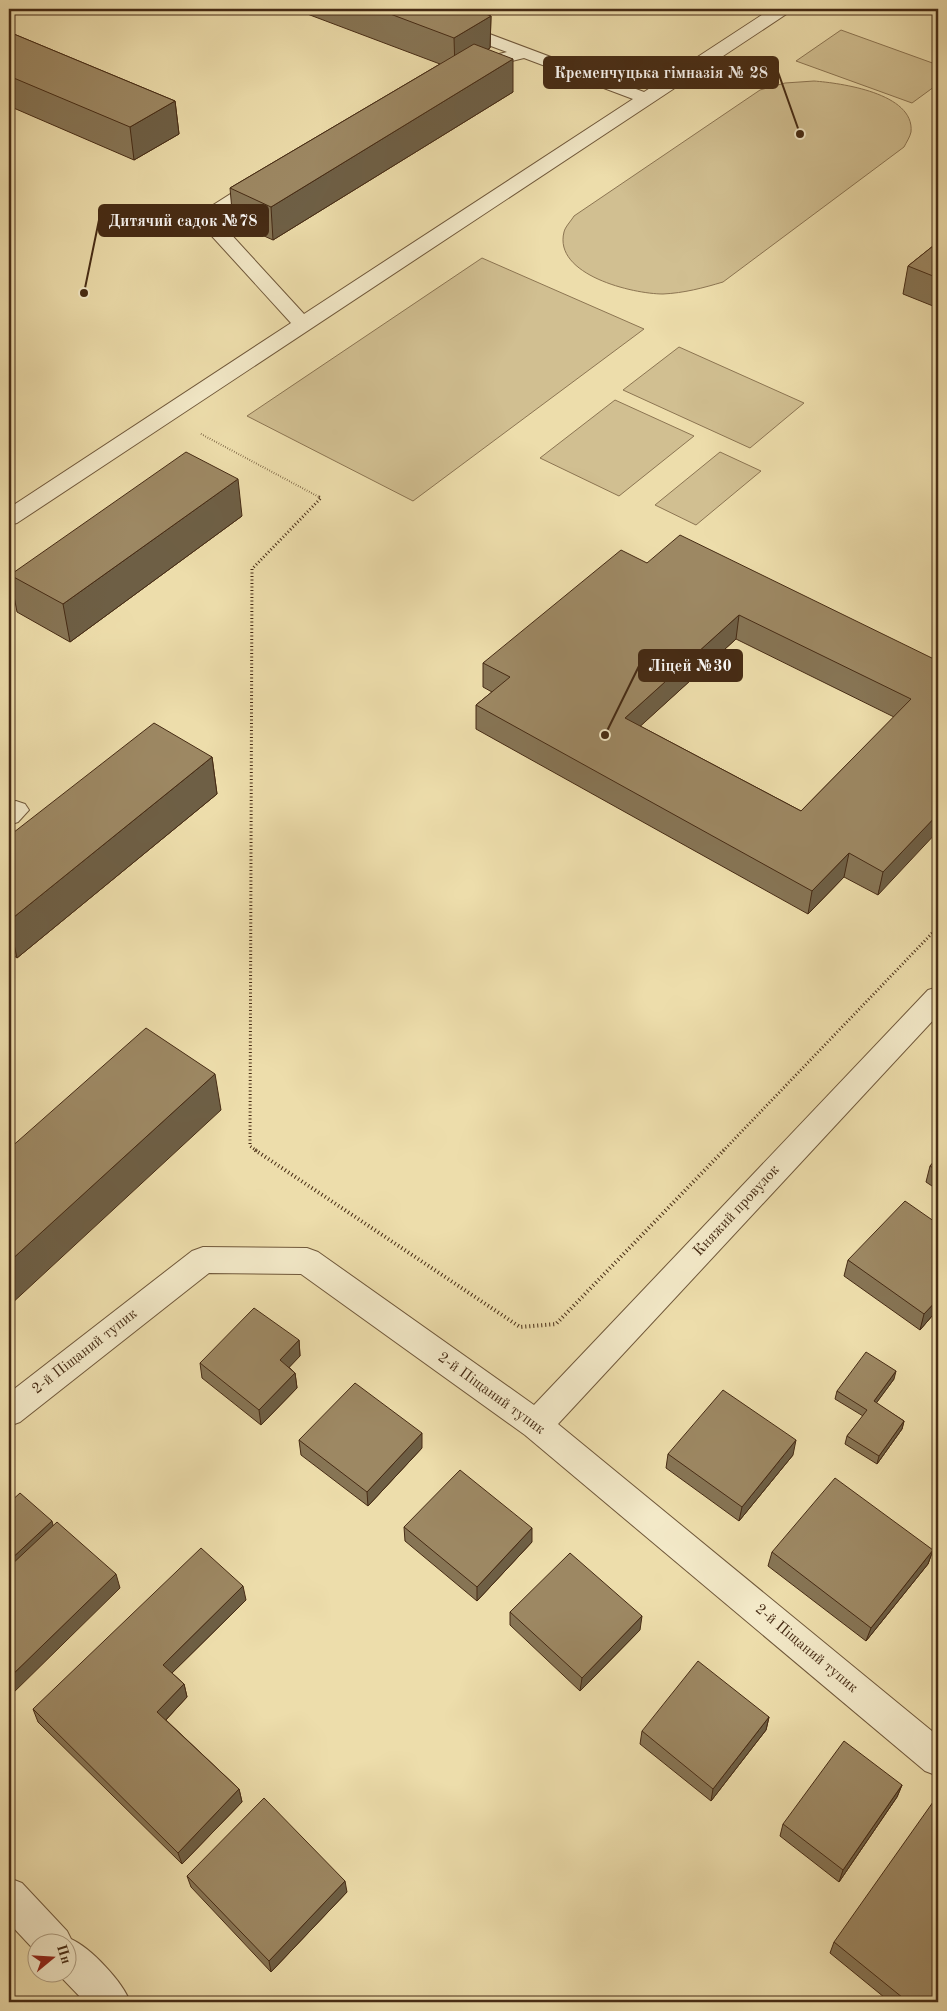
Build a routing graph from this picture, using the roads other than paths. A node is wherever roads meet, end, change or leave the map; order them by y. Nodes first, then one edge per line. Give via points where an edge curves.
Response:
1 (408, 9) edge
2 (782, 9) edge
3 (525, 52) junction
4 (460, 70) edge
5 (645, 98) junction
6 (281, 170) edge
7 (302, 324) junction
8 (9, 518) edge
9 (938, 997) edge
10 (9, 1412) edge
11 (536, 1425) junction
12 (938, 1759) edge
13 (9, 1896) edge
14 (45, 1934) edge
15 (78, 1967) edge
16 (111, 2002) edge

1 - 3 street
2 - 5 street
3 - 4 street
3 - 5 street
5 - 7 street
6 - 7 street via 206,218
7 - 8 street
9 - 11 street, Княжий провулок
10 - 11 street, 2-й Піщаний тупик via 203,1260 307,1262
11 - 12 street, 2-й Піщаний тупик
13 - 14 street
15 - 16 street

